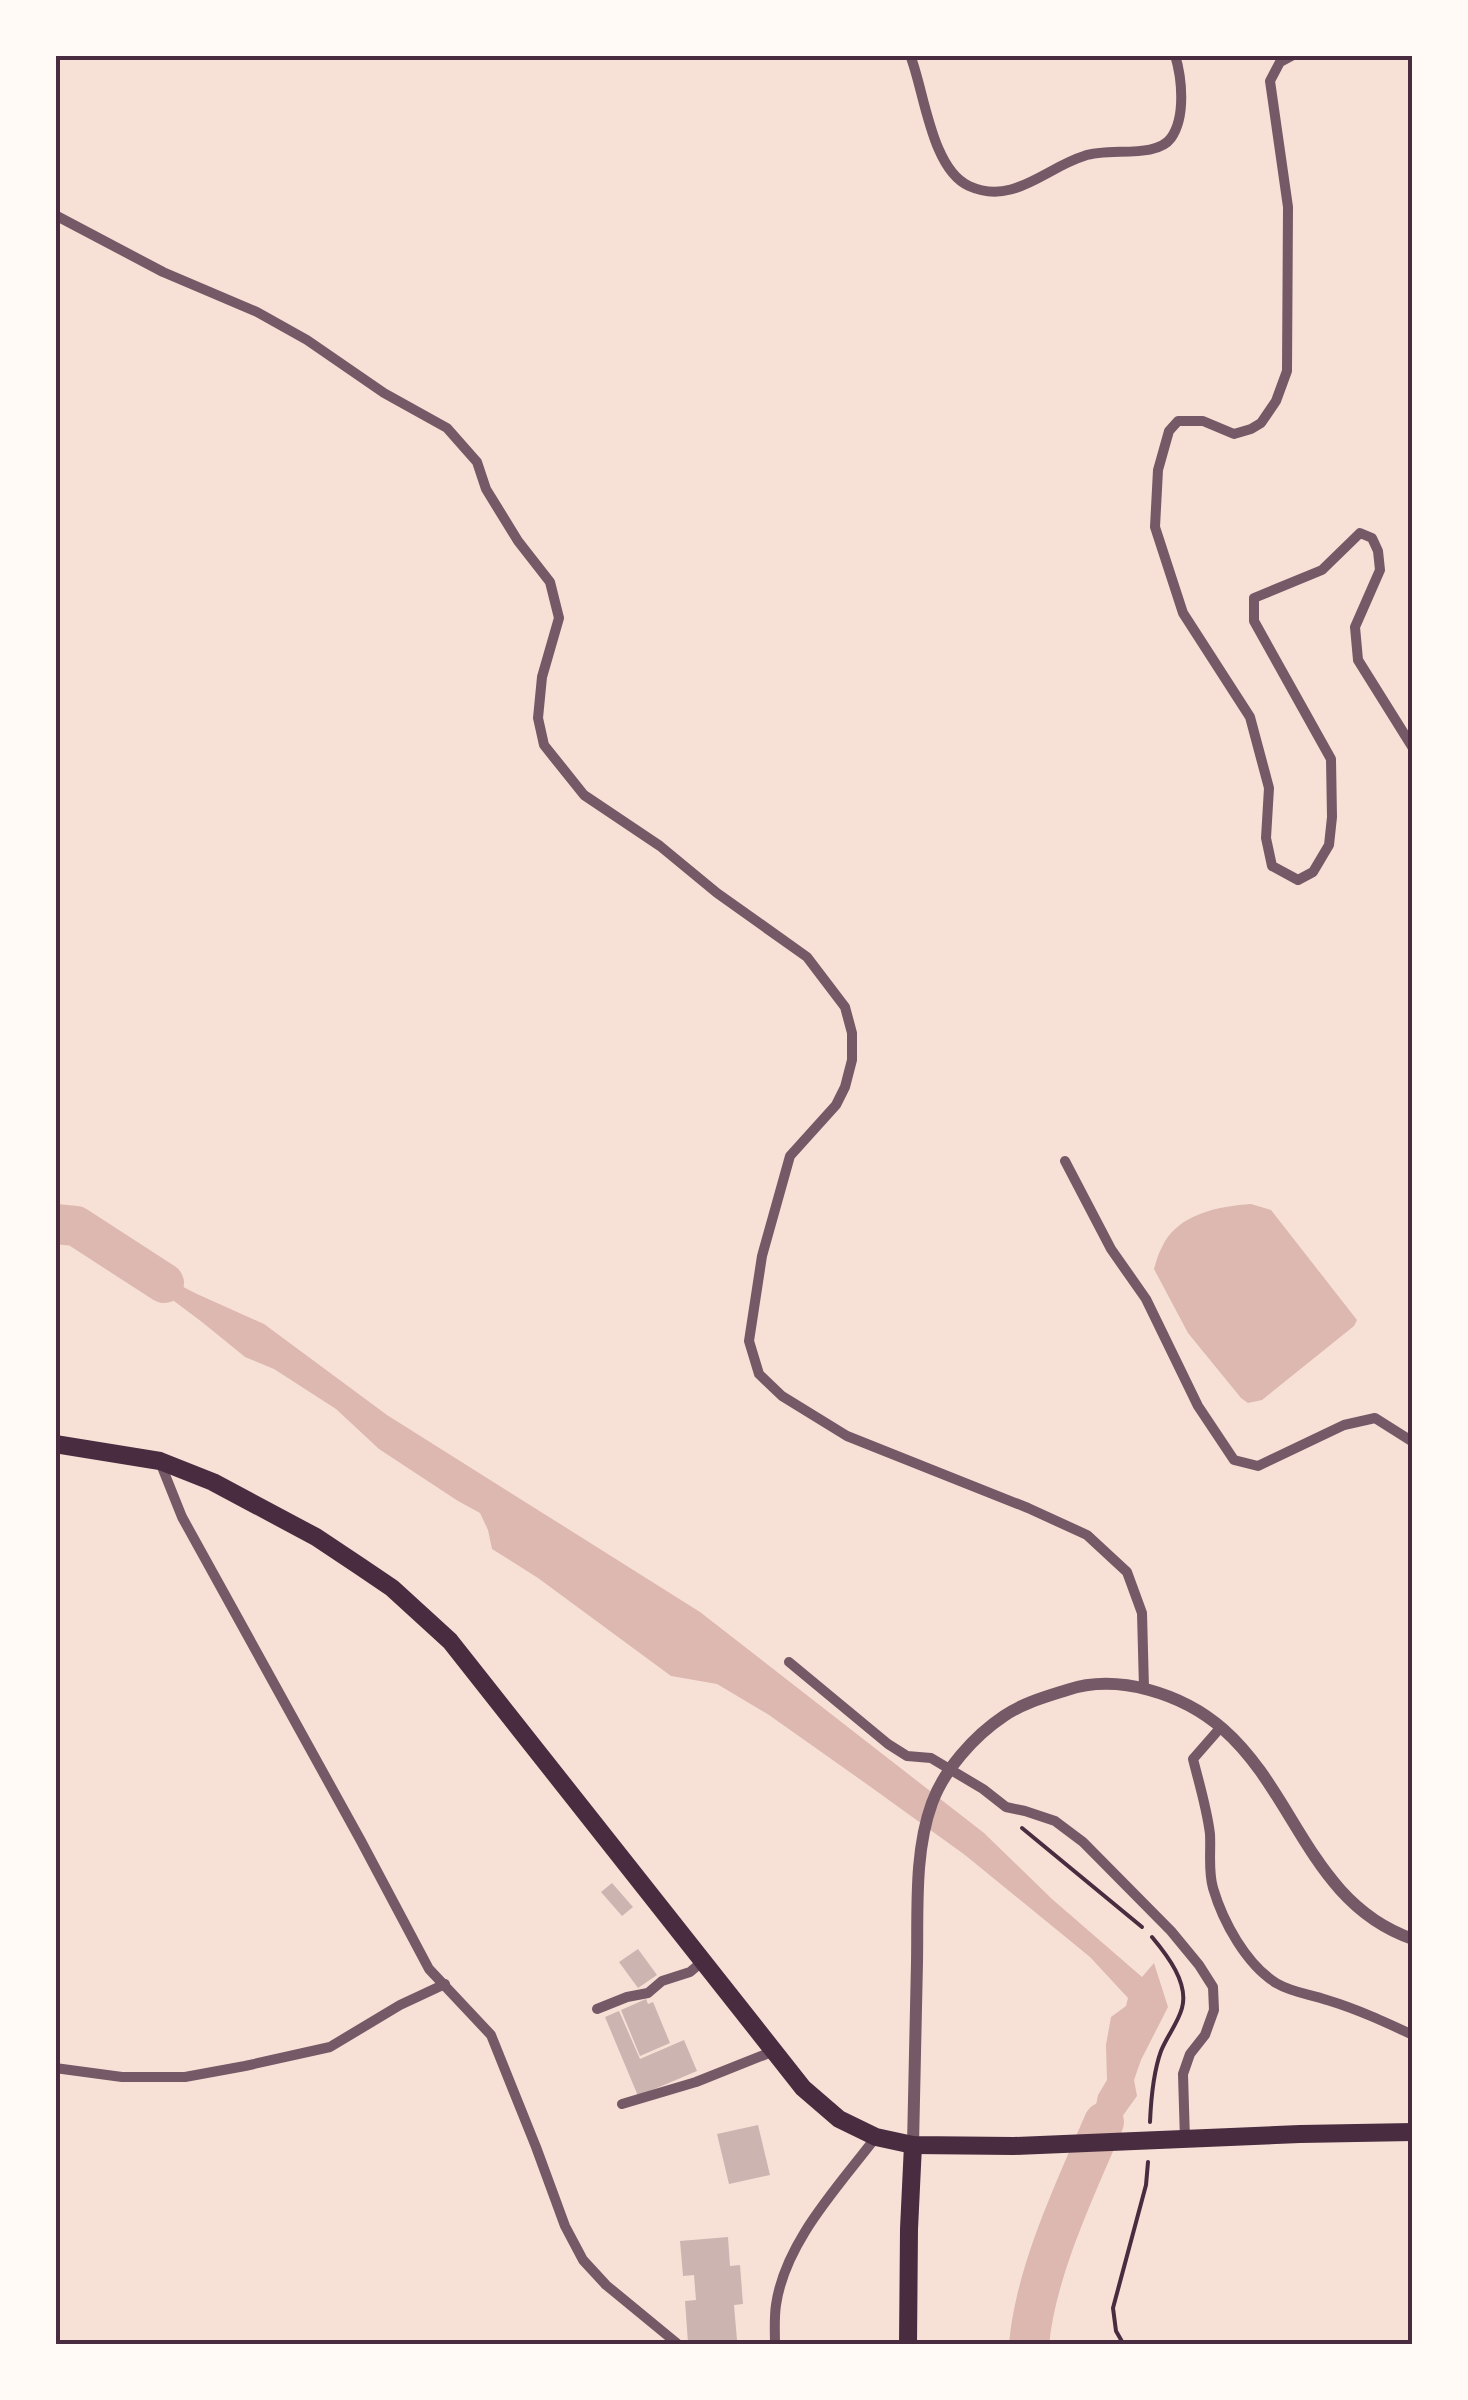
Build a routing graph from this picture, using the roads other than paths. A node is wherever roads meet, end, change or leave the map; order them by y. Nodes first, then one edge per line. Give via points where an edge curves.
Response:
1 (910, 55) edge
2 (1176, 55) edge
3 (1293, 55) edge
4 (55, 215) edge
5 (1413, 748) edge
6 (1066, 1161) dead end
7 (1413, 1442) edge
8 (55, 1444) edge
9 (160, 1461) junction
10 (788, 1662) dead end
11 (1144, 1688) junction
12 (1220, 1726) junction
13 (1413, 1939) edge
14 (704, 1961) junction
15 (445, 1984) junction
16 (598, 2009) dead end
17 (1413, 2035) edge
18 (774, 2051) junction
19 (55, 2068) edge
20 (622, 2104) dead end
21 (1413, 2132) edge
22 (876, 2138) junction
23 (1184, 2140) junction
24 (913, 2144) junction
25 (679, 2345) edge
26 (775, 2345) edge
27 (908, 2345) edge

1 - 2 street via 951,170 967,186 998,192 1025,186 1083,156 1152,151 1170,141 1182,90
3 - 5 street via 1280,62 1270,81 1288,207 1287,371 1276,401 1251,429 1234,434 1203,421 1178,422 1169,432 1158,470 1155,527 1183,613 1250,717 1269,788 1272,866 1298,880 1313,872 1329,845 1331,759 1254,621 1254,598 1322,570 1360,532 1372,538 1380,570 1356,626 1358,660
4 - 11 street via 307,340 447,428 478,462 486,489 550,582 558,618 542,677 538,718 544,745 584,795 806,958 844,1007 852,1033 845,1087 790,1156 762,1256 749,1341 759,1374 847,1436 1086,1535 1127,1572 1142,1613
6 - 7 street via 1234,1460 1258,1466 1344,1424 1375,1418
8 - 9 main road
9 - 14 main road via 316,1537 418,1610 482,1680
9 - 15 street via 182,1517 429,1969
10 - 23 street via 907,1756 932,1758 1006,1808 1055,1821 1199,1965 1213,1987 1214,2010 1183,2074
11 - 12 street
11 - 24 street via 1102,1684 1034,1700 1002,1717 946,1776 923,1842
12 - 13 street via 1343,1894 1366,1916
12 - 17 street via 1194,1759 1210,1832 1213,1888 1243,1949 1275,1982
14 - 16 street via 648,1993
14 - 18 main road
15 - 19 street via 330,2048 185,2076 122,2078
15 - 25 street via 490,2035 582,2260
18 - 20 street
18 - 22 main road via 839,2119
21 - 23 main road
22 - 24 main road
22 - 26 street via 792,2254 776,2305
23 - 24 main road
24 - 27 main road

